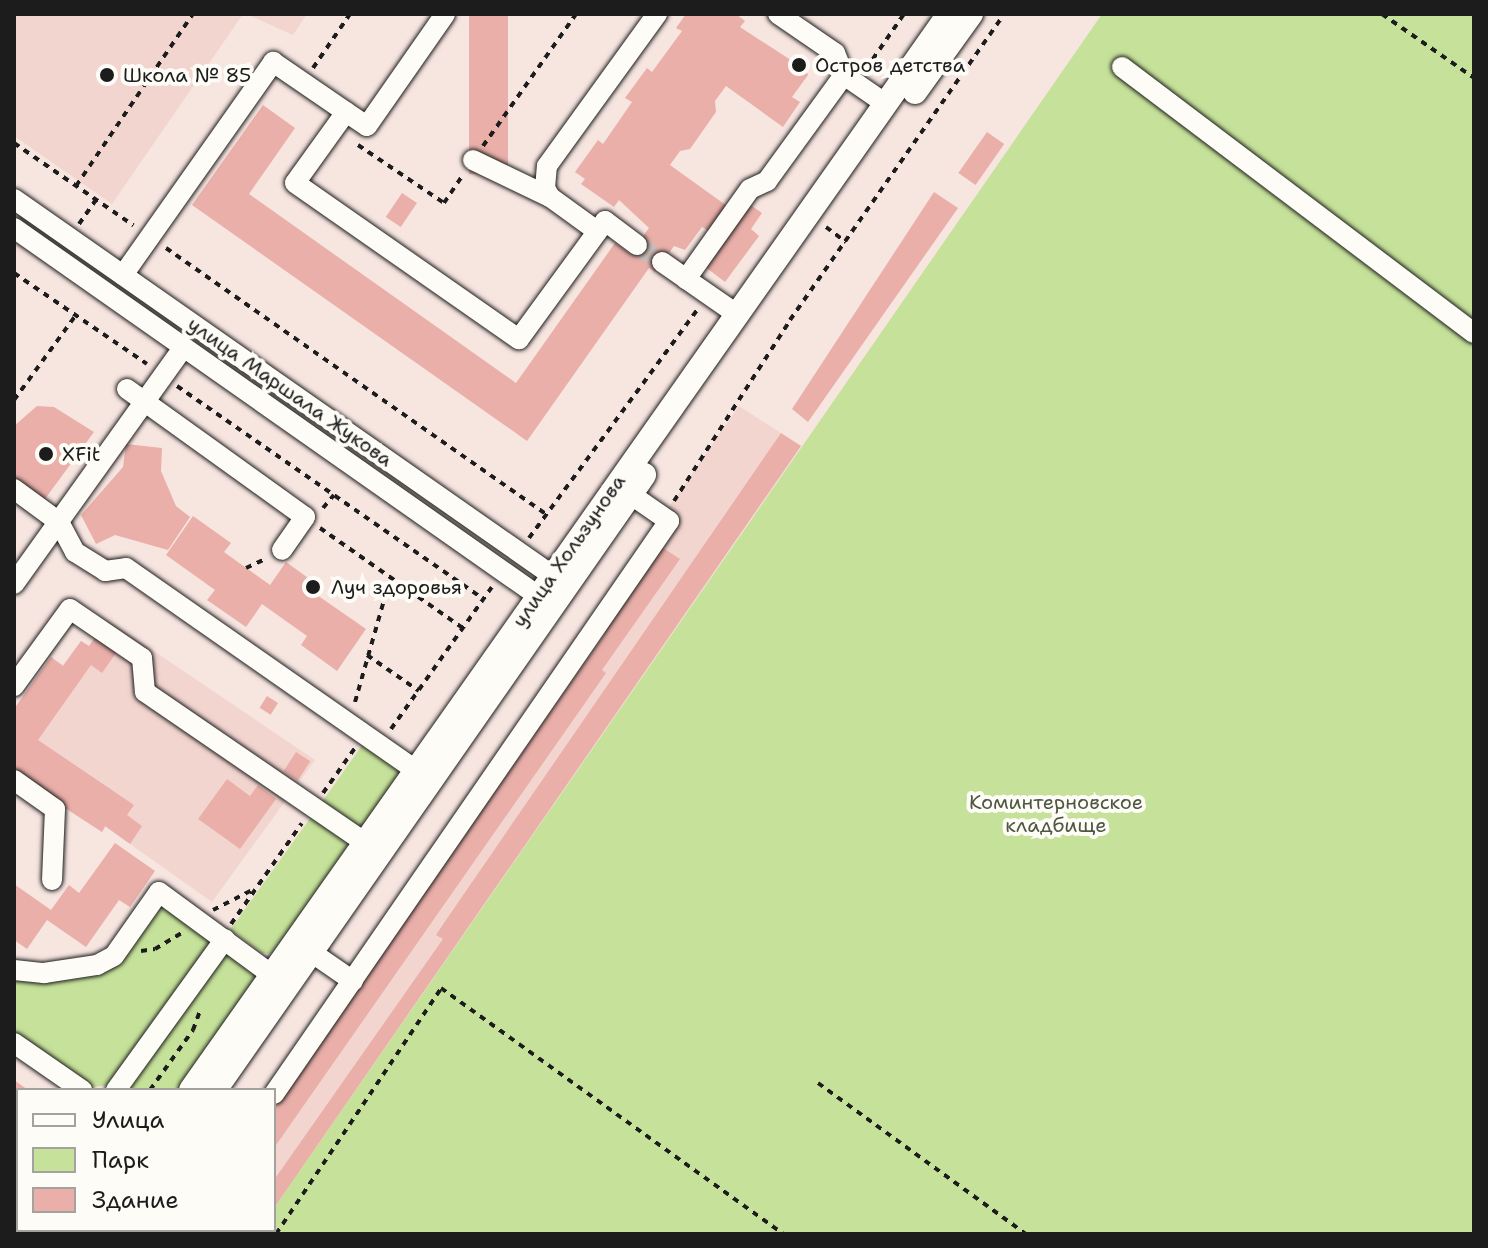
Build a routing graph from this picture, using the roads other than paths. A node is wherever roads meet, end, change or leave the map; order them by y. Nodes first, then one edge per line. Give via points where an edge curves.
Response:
1 (445, 14) edge
2 (657, 14) edge
3 (778, 14) edge
4 (949, 14) edge
5 (971, 14) edge
6 (1122, 67) dead end
7 (850, 80) junction
8 (886, 104) junction
9 (346, 112) junction
10 (473, 160) dead end
11 (550, 197) junction
12 (14, 199) edge
13 (14, 228) edge
14 (597, 231) junction
15 (637, 245) tunnel mouth
16 (662, 262) tunnel mouth
17 (123, 275) junction
18 (686, 279) junction
19 (738, 315) junction
20 (1474, 333) edge
21 (183, 348) junction
22 (127, 389) dead end
23 (145, 401) junction
24 (14, 489) edge
25 (630, 494) junction
26 (59, 522) junction
27 (282, 550) dead end
28 (559, 580) junction
29 (14, 584) edge
30 (545, 601) junction
31 (14, 686) edge
32 (416, 770) junction
33 (14, 780) edge
34 (372, 848) junction
35 (52, 880) dead end
36 (225, 939) junction
37 (311, 952) junction
38 (14, 970) edge
39 (272, 975) junction
40 (353, 981) junction
41 (14, 1043) edge
42 (79, 1088) edge
43 (117, 1088) edge
44 (192, 1088) edge
45 (216, 1088) edge
46 (276, 1091) edge

1 - 9 street via 367,126
2 - 11 street via 547,166 545,188
3 - 7 street via 835,53
4 - 8 main road, улица Хользунова
5 - 25 main road, улица Хользунова
6 - 20 street
7 - 8 street
7 - 18 street via 767,181 750,189
8 - 19 main road, улица Хользунова
9 - 14 street via 295,183 519,339
9 - 17 street via 273,62
10 - 11 street
11 - 14 street
12 - 17 street, улица Маршала Жукова
13 - 21 street, улица Маршала Жукова
14 - 15 street via 605,221
16 - 18 street
17 - 28 street, улица Маршала Жукова
18 - 19 street
19 - 28 main road, улица Хользунова
21 - 23 street
21 - 30 street, улица Маршала Жукова
22 - 23 street
23 - 26 street
23 - 27 street via 305,517
24 - 26 street
25 - 28 main road, улица Хользунова
25 - 40 street via 669,521
26 - 29 street
26 - 32 street via 75,552 105,571 126,568
28 - 30 main road, улица Хользунова
30 - 32 main road, улица Хользунова
30 - 34 main road, улица Хользунова
31 - 34 street via 70,609 142,658 145,692
32 - 34 main road, улица Хользунова
33 - 35 street via 55,809
34 - 37 main road, улица Хользунова
34 - 39 main road, улица Хользунова
36 - 38 street via 159,892 114,956 97,965 44,973
36 - 39 street
36 - 43 street
37 - 40 street
37 - 45 main road, улица Хользунова
39 - 44 main road, улица Хользунова
40 - 46 street
41 - 42 street

